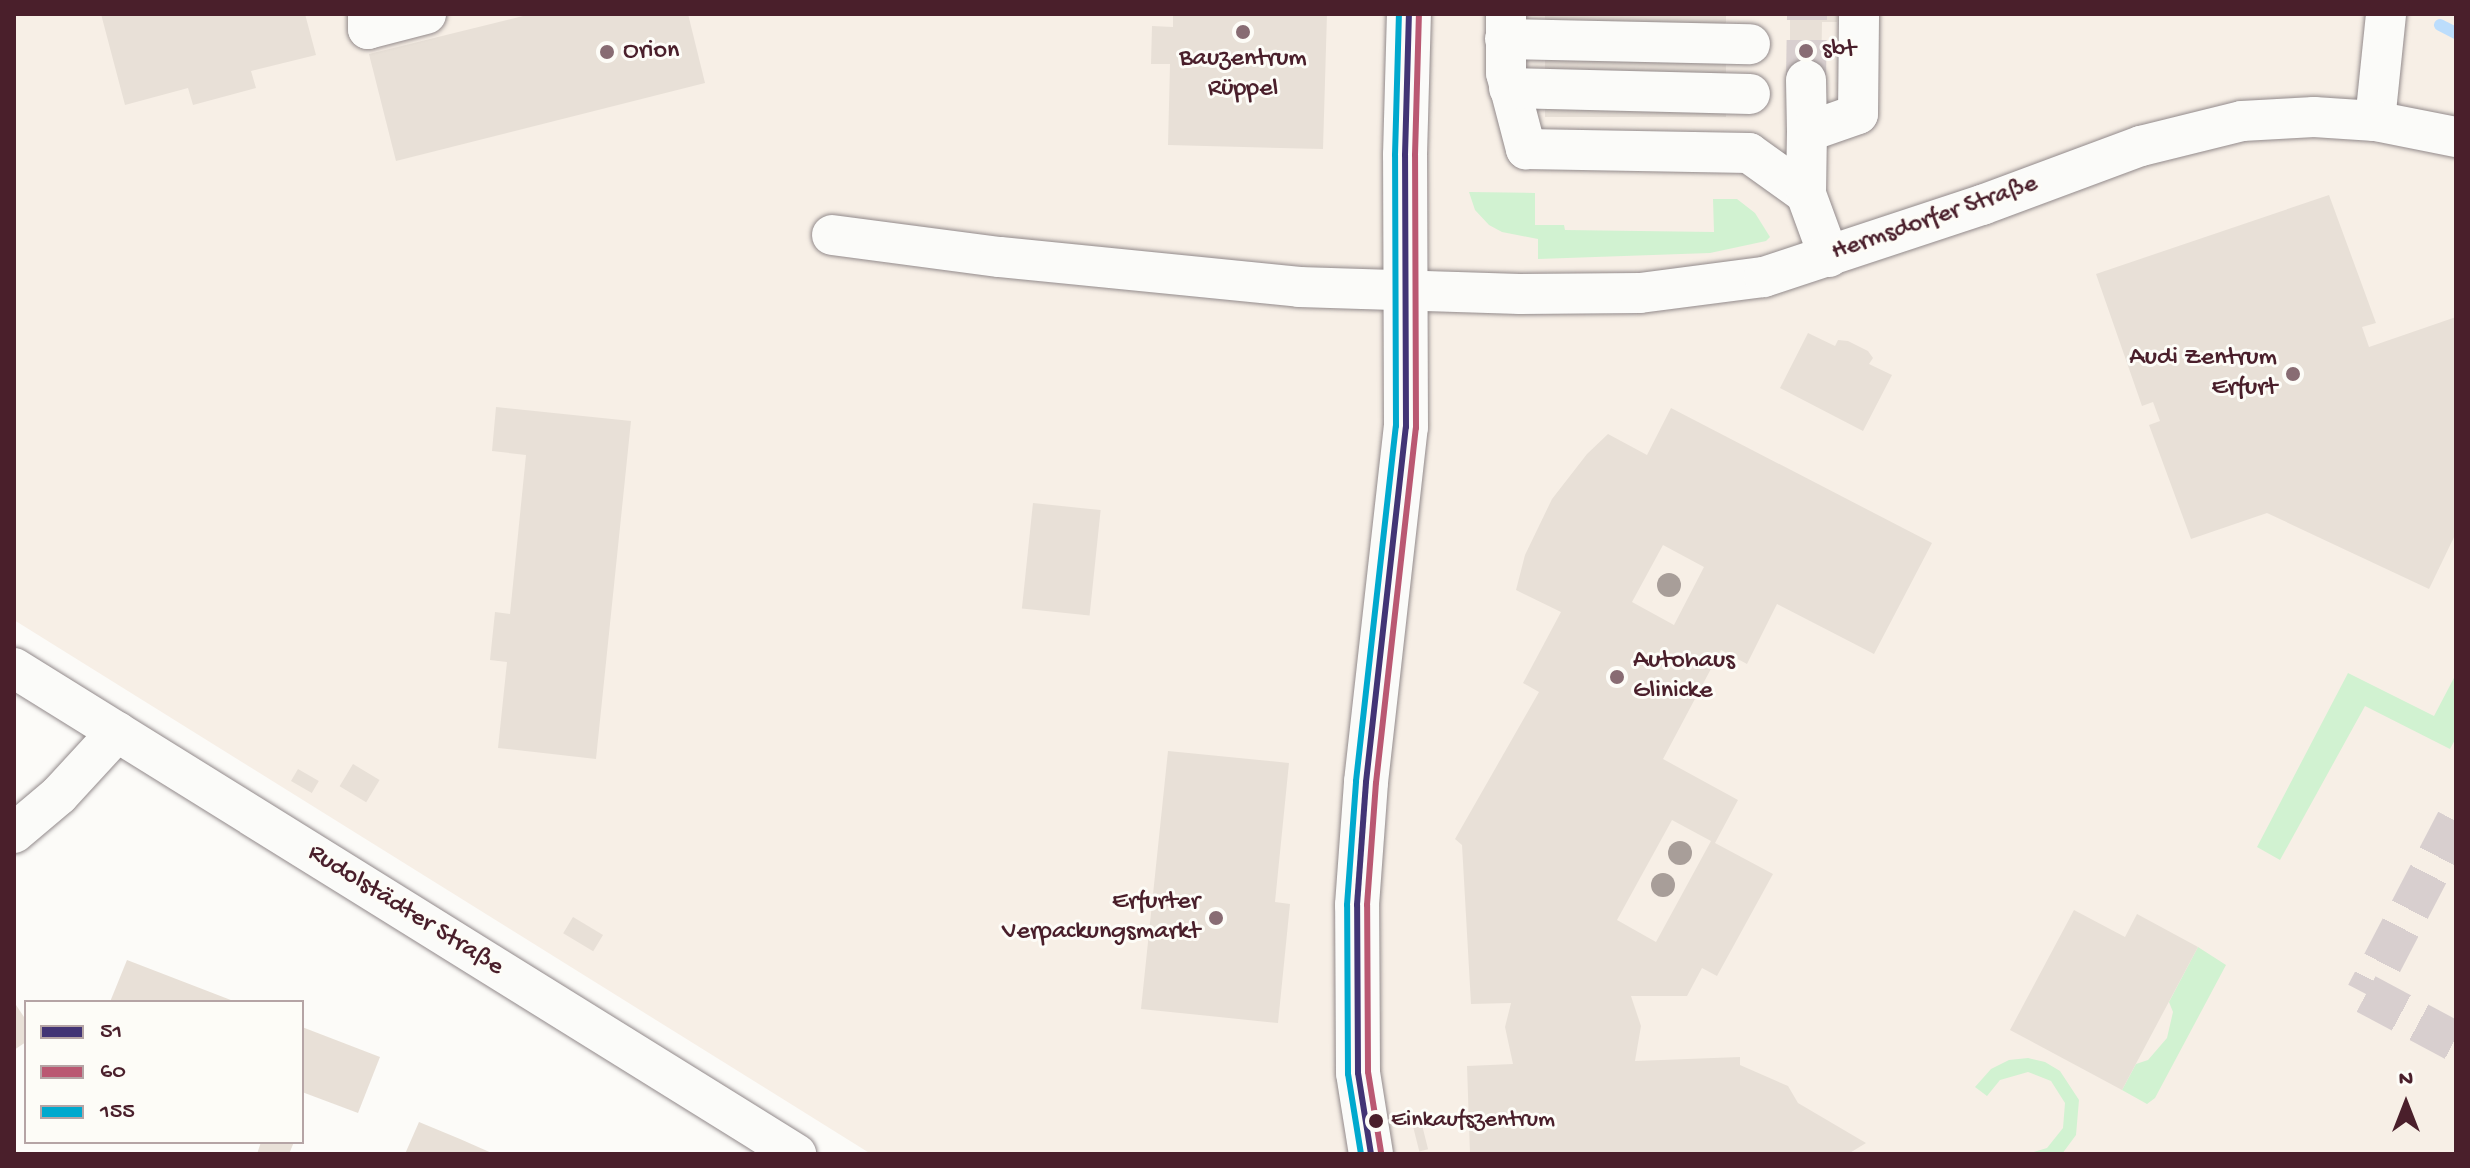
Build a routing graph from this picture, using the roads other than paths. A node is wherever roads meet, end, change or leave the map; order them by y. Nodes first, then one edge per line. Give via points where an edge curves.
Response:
1 (368, 14) edge
2 (426, 14) edge
3 (1409, 14) edge
4 (1859, 14) edge
5 (2386, 14) edge
6 (1506, 26) edge
7 (1750, 29) edge
8 (1806, 80) tunnel mouth
9 (1509, 88) junction
10 (1750, 94) junction
11 (2375, 121) junction
12 (1807, 132) junction
13 (2456, 137) edge
14 (1749, 153) junction
15 (1806, 194) junction
16 (832, 235) dead end
17 (1829, 257) junction
18 (1407, 292) junction
19 (14, 668) edge
20 (117, 732) junction
21 (14, 833) edge
22 (796, 1154) edge
23 (1371, 1154) edge

1 - 2 street via 368,29
3 - 18 main road
4 - 12 street via 1858,114
5 - 11 street
6 - 7 street
6 - 9 street
7 - 10 street
8 - 12 street
9 - 10 street
9 - 14 street via 1526,149
10 - 14 street
11 - 13 street, Hermsdorfer Straße
11 - 17 street, Hermsdorfer Straße via 2271,119 2192,132
12 - 15 street
14 - 15 street
15 - 17 street
16 - 18 street, Hermsdorfer Straße via 1263,284
17 - 18 street, Hermsdorfer Straße via 1764,277 1640,293
18 - 23 main road via 1406,427 1357,905 1358,1073
19 - 20 street, Rudolstädter Straße
20 - 21 street via 59,795
20 - 22 street, Rudolstädter Straße

